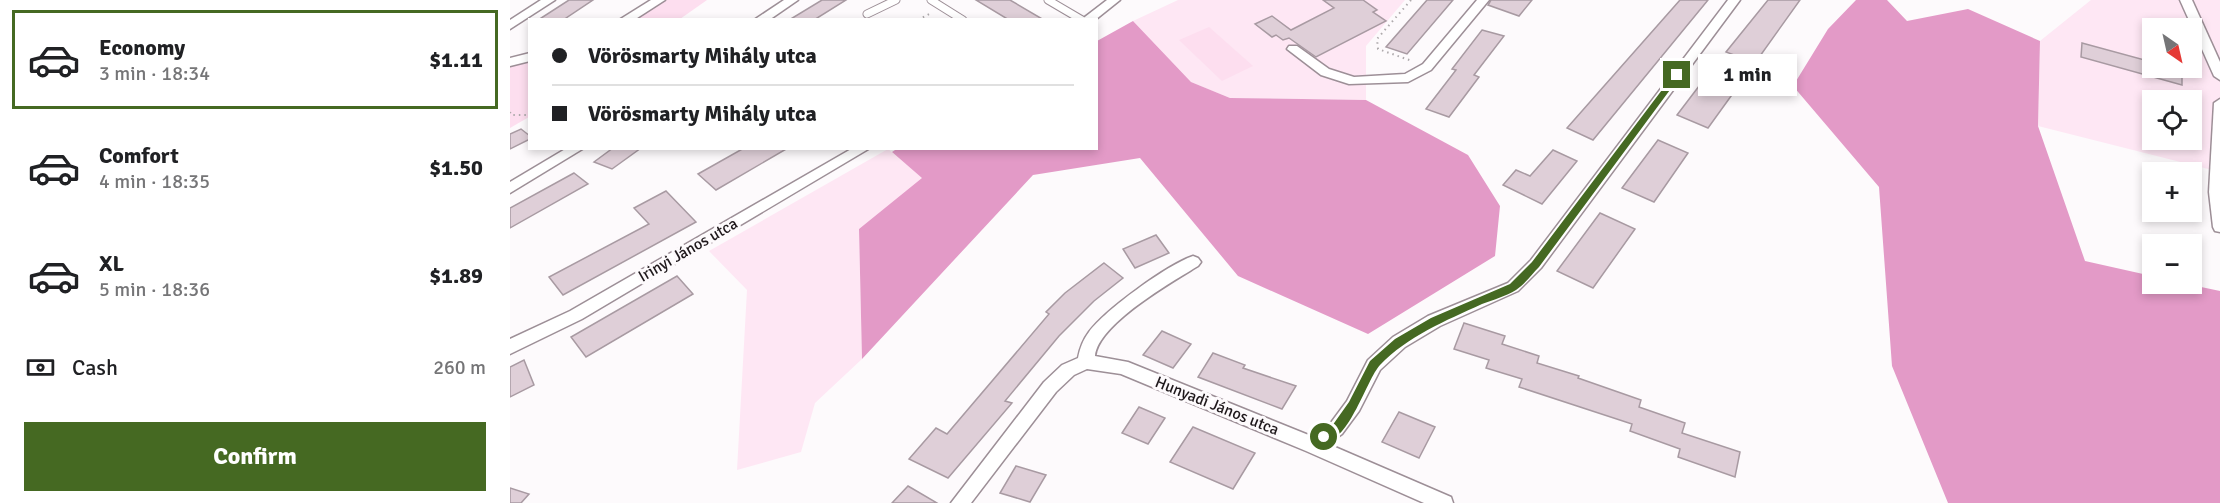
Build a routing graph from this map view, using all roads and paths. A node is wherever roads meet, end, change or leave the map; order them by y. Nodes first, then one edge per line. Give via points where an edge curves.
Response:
1 (549, 0) edge
2 (659, 0) edge
3 (792, 0) edge
4 (896, 0) edge
5 (932, 0) edge
6 (1048, 0) edge
7 (1114, 0) edge
8 (1411, 0) edge
9 (1483, 0) edge
10 (1734, 0) edge
11 (2186, 0) edge
12 (628, 18) edge
13 (763, 18) edge
14 (873, 18) edge
15 (960, 18) edge
16 (1080, 18) edge
17 (1087, 18) edge
18 (510, 25) edge
19 (1293, 49) dead end
20 (528, 58) edge
21 (510, 62) edge
22 (1427, 67) junction
23 (2220, 76) edge
24 (2220, 103) edge
25 (510, 112) edge
26 (528, 115) edge
27 (575, 150) edge
28 (861, 150) edge
29 (510, 188) edge
30 (2220, 227) edge
31 (1193, 262) dead end
32 (510, 347) edge
33 (1086, 362) junction
34 (1312, 445) junction
35 (960, 503) edge
36 (1444, 503) edge

1 - 18 street
2 - 12 street
3 - 13 street
4 - 14 lane via 867,14
5 - 15 lane
6 - 16 lane
7 - 17 street
8 - 22 path via 1377,39 1378,49
9 - 22 street
10 - 34 street via 1536,264 1513,286 1434,321 1398,342 1374,364 1353,406 1336,429
11 - 23 street
19 - 22 street via 1325,72 1353,81 1408,78
20 - 21 street
24 - 30 street via 2216,192
25 - 26 path
27 - 29 street
28 - 32 street, Irinyi János utca via 576,315
31 - 33 street via 1158,283 1104,328 1089,347
33 - 34 street, Hunyadi János utca via 1122,367
33 - 35 street via 1068,370 1050,387
34 - 36 street, Hunyadi János utca

